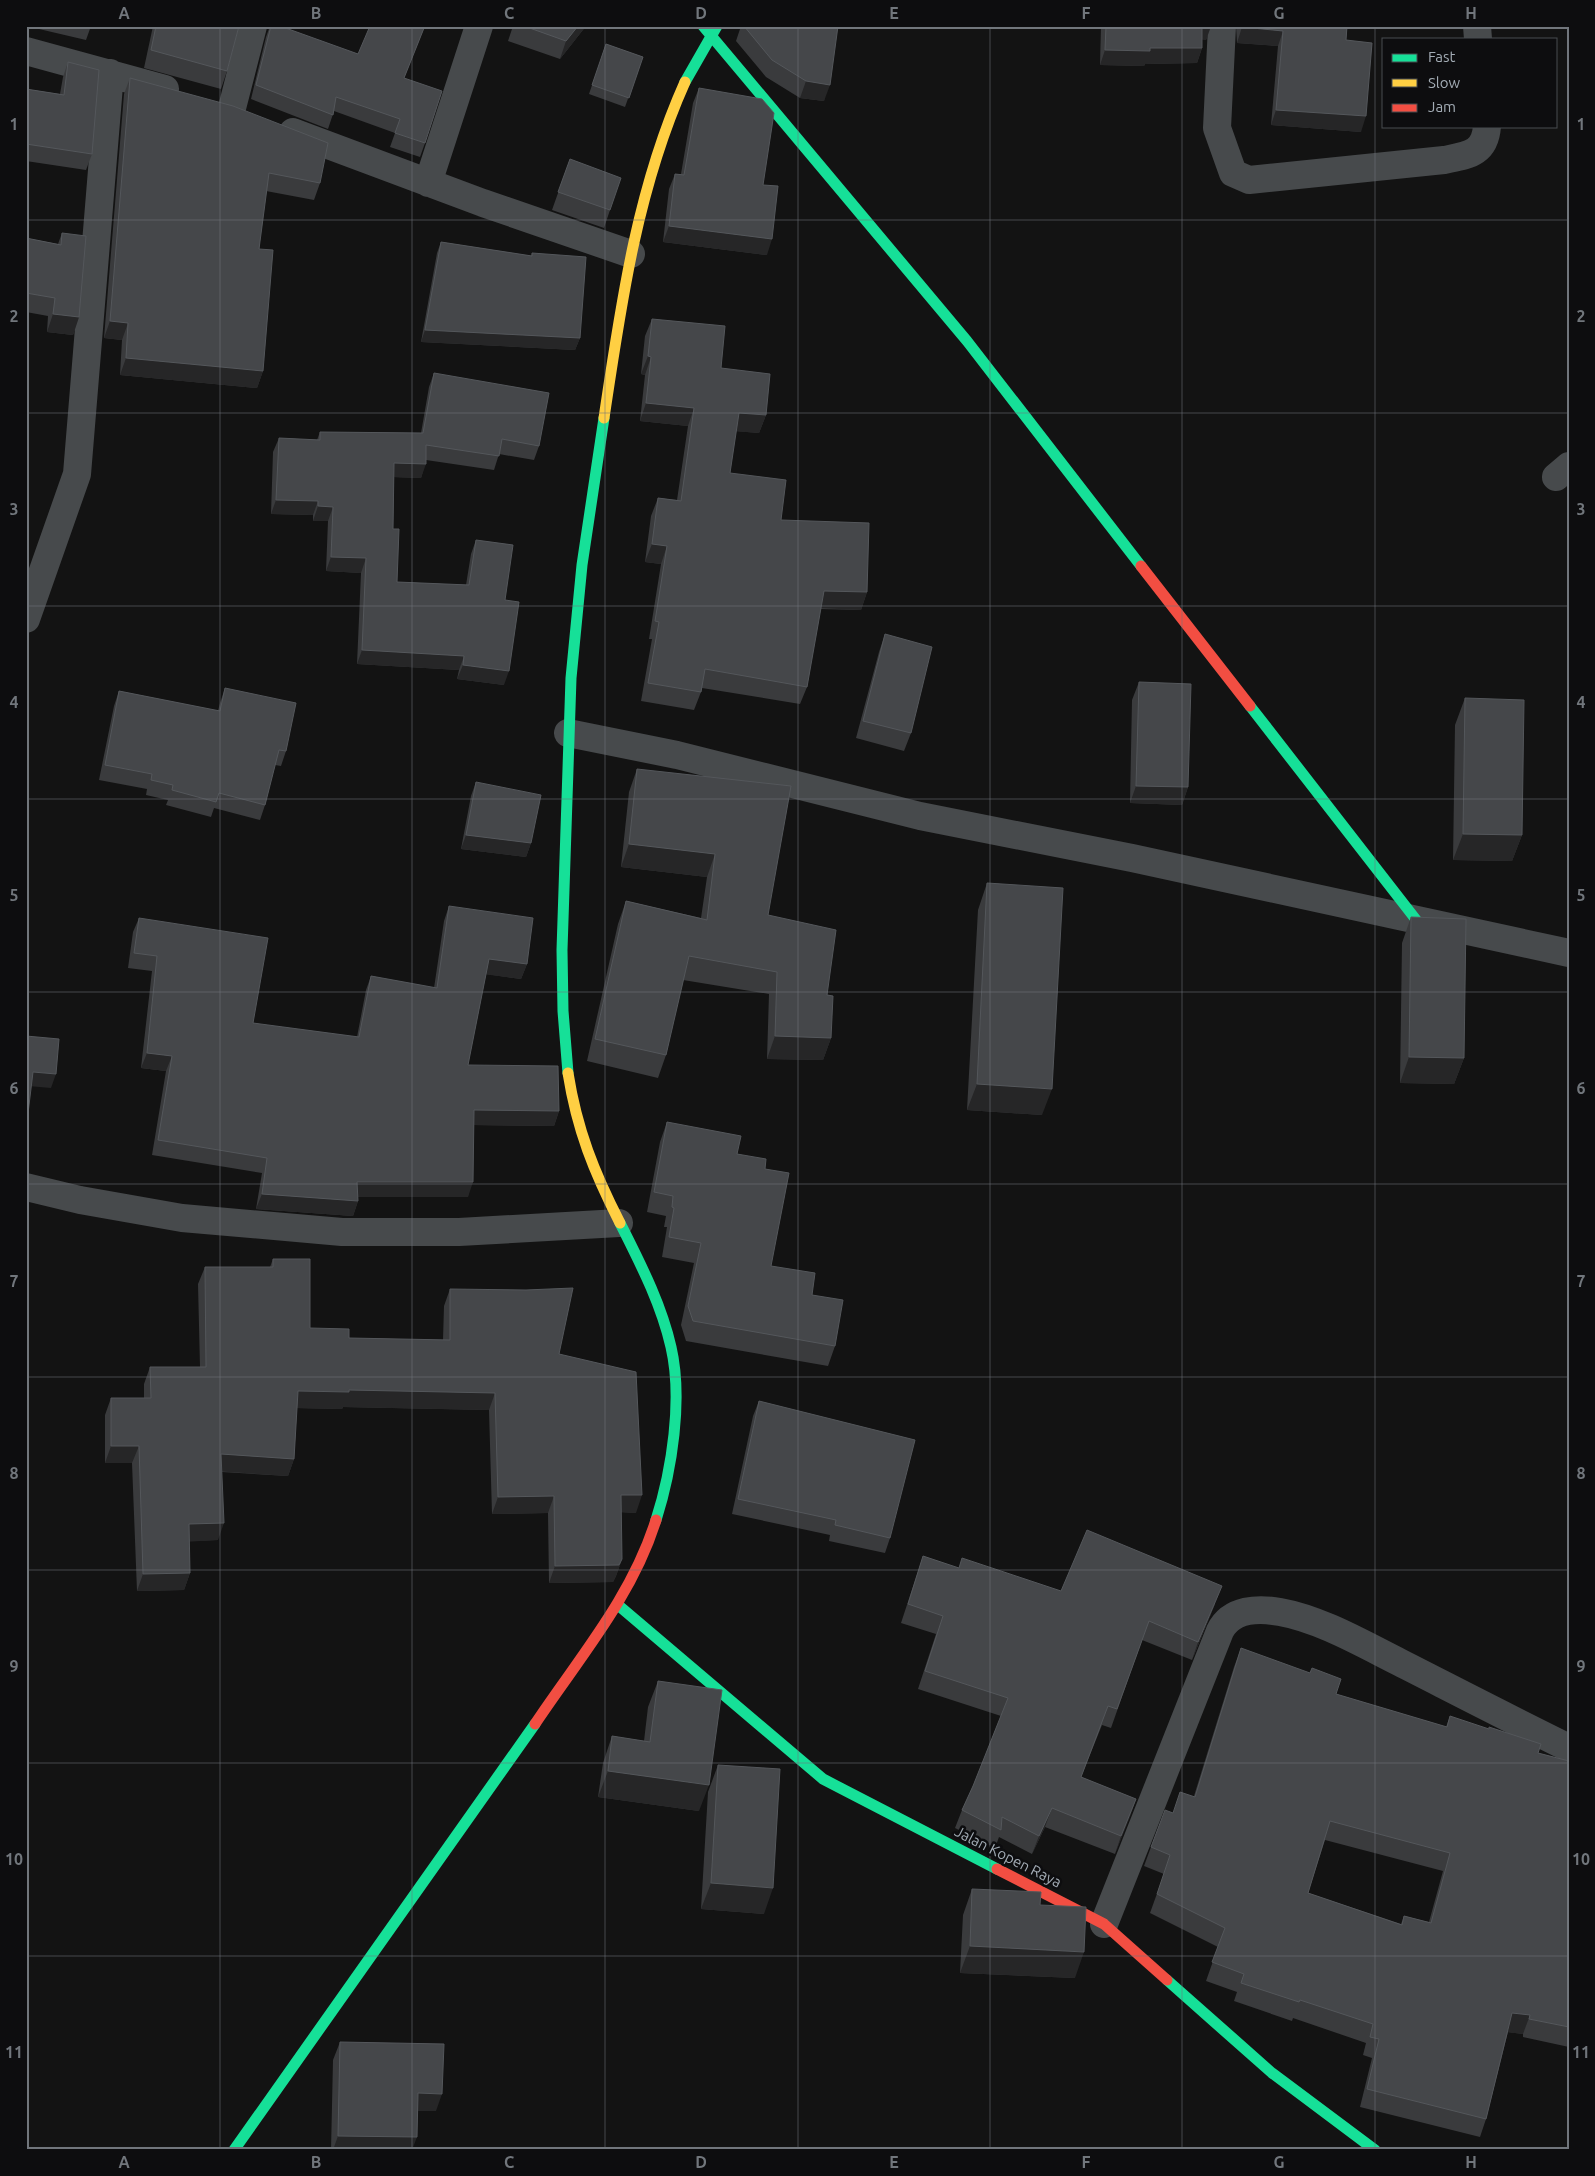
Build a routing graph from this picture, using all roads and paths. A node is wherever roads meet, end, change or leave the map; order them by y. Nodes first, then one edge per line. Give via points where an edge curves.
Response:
1 (253, 26) edge
2 (479, 26) edge
3 (1222, 26) edge
4 (710, 29) edge
5 (26, 51) edge
6 (110, 73) junction
7 (232, 108) junction
8 (1487, 128) edge
9 (428, 183) junction
10 (631, 254) junction
11 (26, 619) edge
12 (568, 733) junction
13 (1417, 921) junction
14 (1569, 953) edge
15 (26, 1187) edge
16 (619, 1223) junction
17 (618, 1605) junction
18 (1569, 1748) edge
19 (1104, 1924) junction
20 (234, 2150) edge
21 (1375, 2150) edge

1 - 7 street
2 - 9 street
3 - 8 street via 1217,128 1233,172 1249,180 1444,160 1474,154 1486,138
4 - 10 street via 671,114 649,180
4 - 13 street via 967,340
5 - 6 street
6 - 7 street
6 - 11 street via 77,474
7 - 9 street
9 - 10 street
10 - 12 street via 576,615
12 - 13 street via 677,755 920,816
12 - 16 street via 562,1006 569,1086 573,1109 592,1165
13 - 14 street
15 - 16 street via 182,1218 342,1232 459,1232
16 - 17 street via 661,1312 676,1379 676,1412 654,1535
17 - 19 street, Jalan Kopen Raya via 823,1779
17 - 20 street
18 - 19 street via 1322,1626 1281,1612 1265,1610 1237,1614 1227,1620 1220,1631
19 - 21 street, Jalan Kopen Raya via 1272,2073

